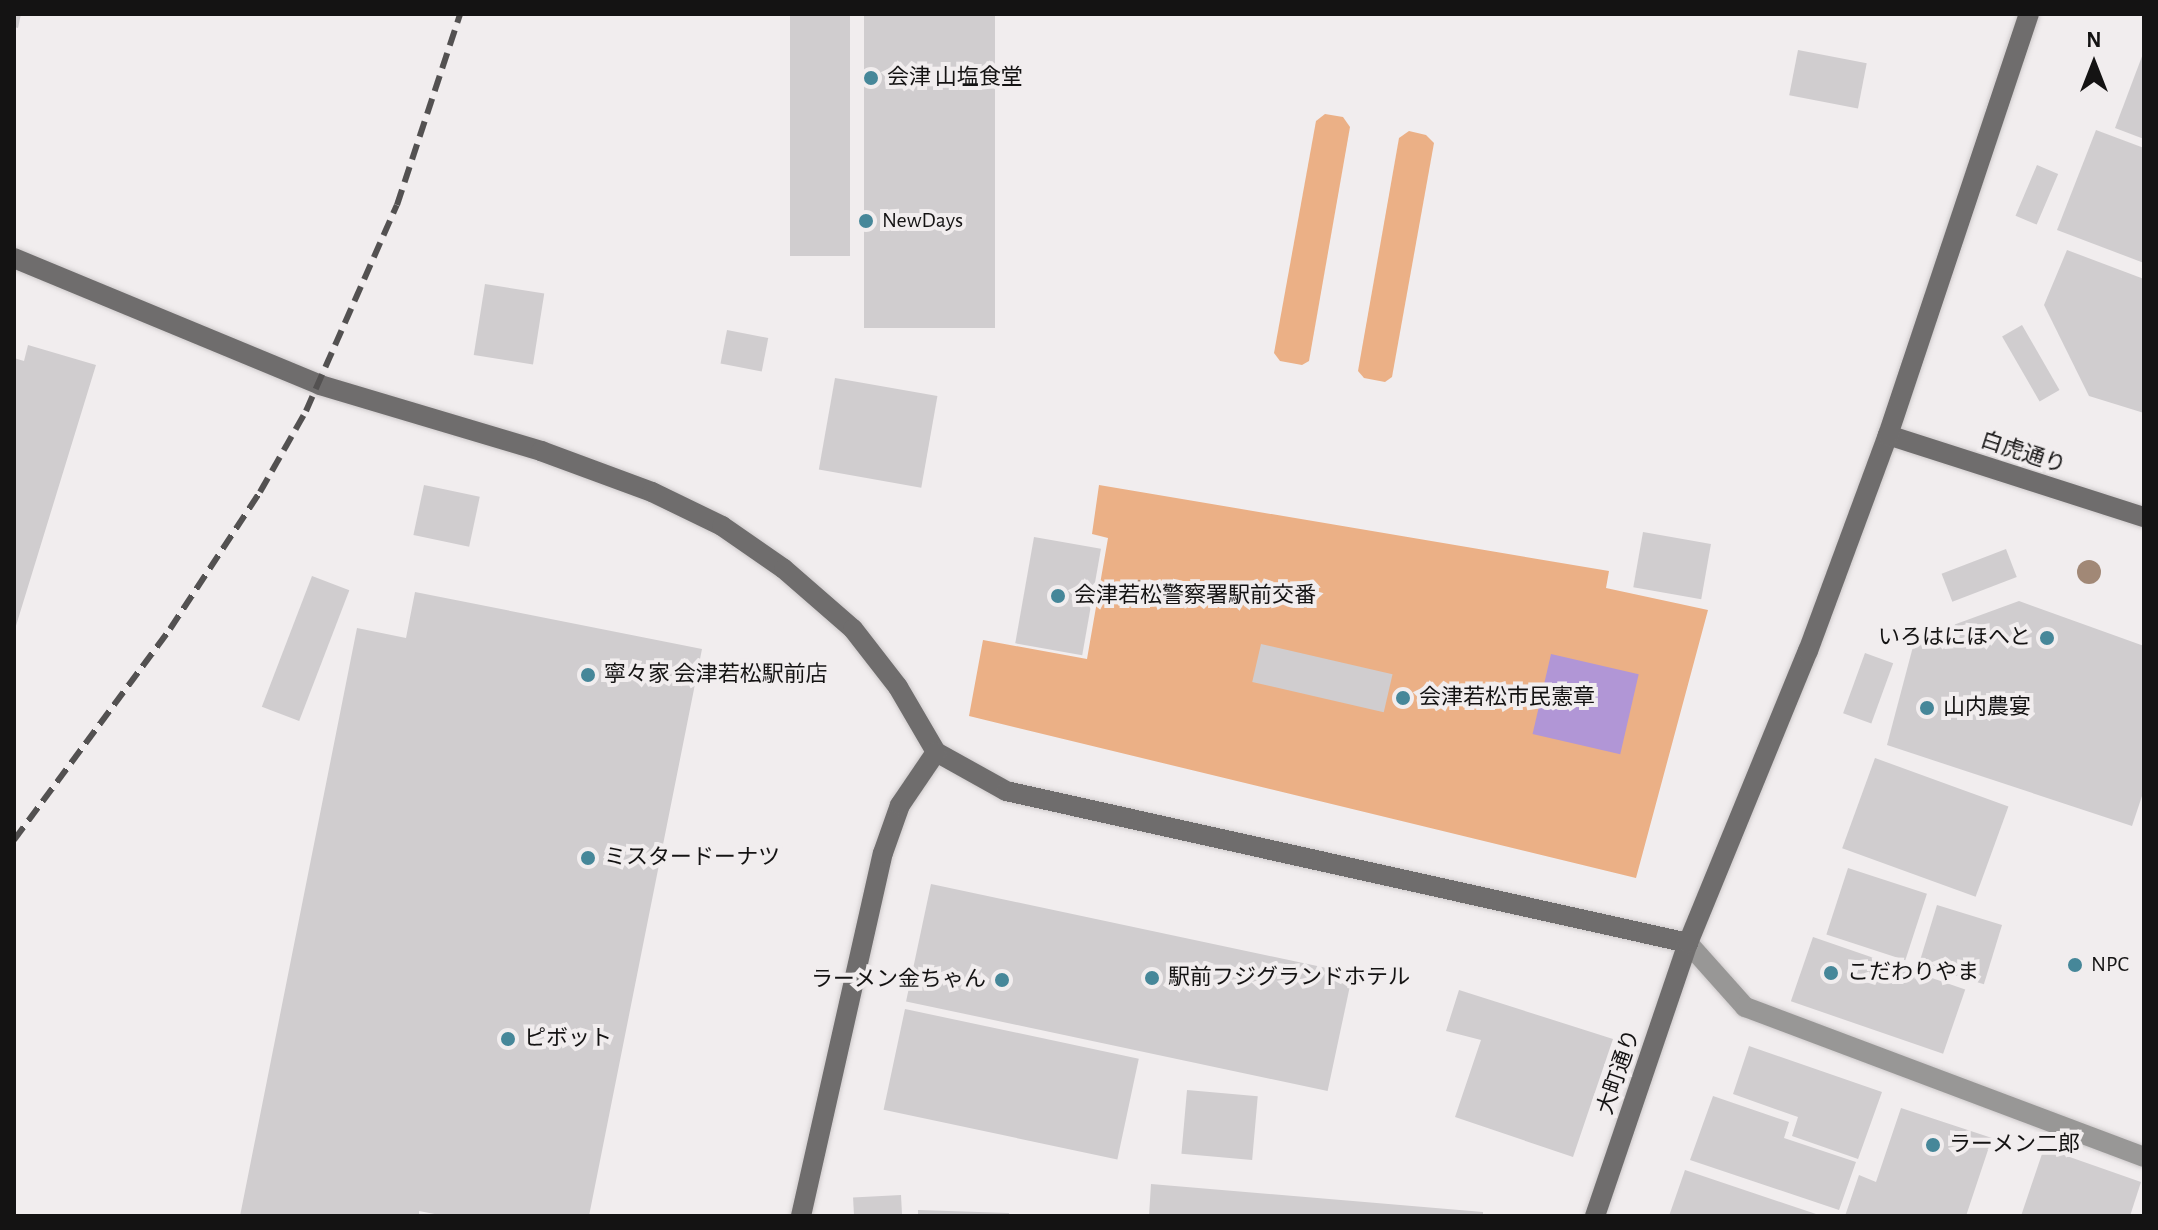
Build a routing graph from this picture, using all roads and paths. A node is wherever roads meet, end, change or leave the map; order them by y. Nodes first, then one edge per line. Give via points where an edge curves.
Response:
1 (2029, 14) edge
2 (14, 258) edge
3 (1888, 435) junction
4 (2144, 517) edge
5 (936, 752) junction
6 (1688, 943) junction
7 (2144, 1157) edge
8 (801, 1216) edge
9 (1595, 1216) edge

1 - 3 street, 大町通り
2 - 5 street via 320,385 541,451 652,492 722,526 784,569 853,629 898,687
3 - 4 street, 白虎通り
3 - 6 street, 大町通り via 1808,651
5 - 6 street via 1006,791 1035,799
5 - 8 street via 900,805 883,853
6 - 7 street via 1745,1007
6 - 9 street, 大町通り

